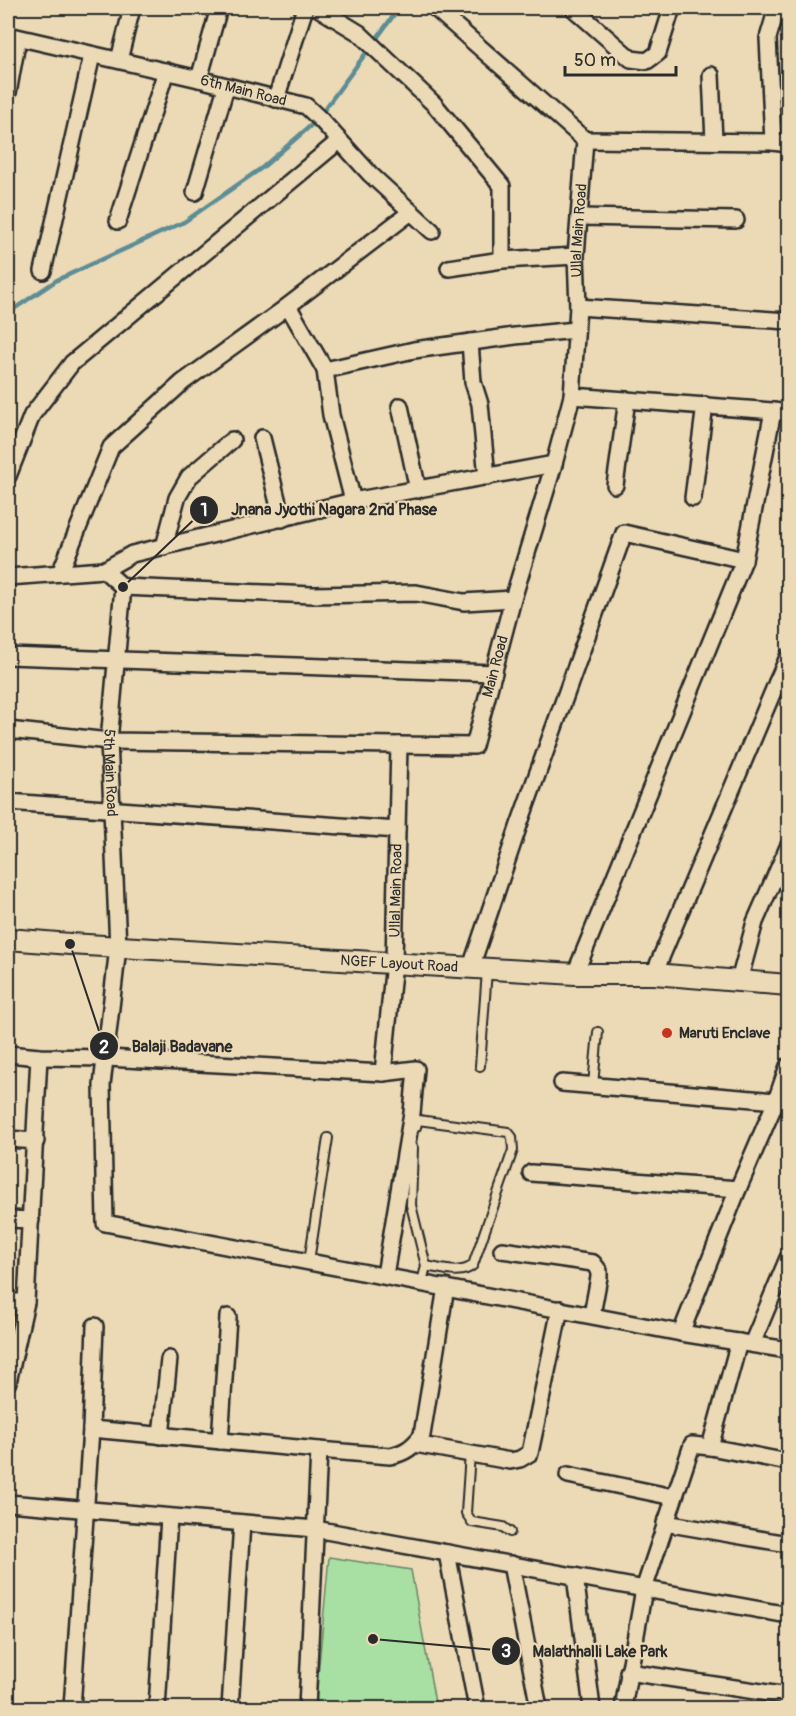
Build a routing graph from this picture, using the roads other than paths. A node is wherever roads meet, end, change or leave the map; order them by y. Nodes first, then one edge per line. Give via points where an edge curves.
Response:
1 (132, 8) edge
2 (219, 8) edge
3 (305, 8) edge
4 (318, 8) edge
5 (435, 8) edge
6 (573, 8) edge
7 (672, 8) edge
8 (777, 8) edge
9 (13, 36) edge
10 (92, 55) junction
11 (118, 60) junction
12 (166, 71) junction
13 (711, 75) dead end
14 (200, 79) junction
15 (226, 87) junction
16 (8, 93) edge
17 (276, 99) junction
18 (585, 140) junction
19 (339, 141) junction
20 (714, 141) junction
21 (781, 143) edge
22 (195, 192) dead end
23 (411, 212) junction
24 (579, 217) junction
25 (736, 220) dead end
26 (118, 221) dead end
27 (432, 231) dead end
28 (576, 256) junction
29 (502, 260) junction
30 (448, 268) dead end
31 (43, 271) dead end
32 (578, 307) junction
33 (284, 309) junction
34 (789, 321) edge
35 (576, 330) junction
36 (470, 342) junction
37 (325, 370) junction
38 (572, 396) junction
39 (627, 400) junction
40 (705, 405) junction
41 (400, 406) dead end
42 (781, 412) edge
43 (262, 438) dead end
44 (232, 440) dead end
45 (554, 464) junction
46 (8, 476) edge
47 (487, 477) junction
48 (615, 485) dead end
49 (418, 490) junction
50 (693, 498) dead end
51 (353, 501) junction
52 (539, 517) joint
53 (282, 519) junction
54 (164, 547) junction
55 (744, 560) junction
56 (104, 570) junction
57 (60, 573) junction
58 (8, 577) edge
59 (123, 587) junction
60 (513, 599) junction
61 (8, 656) edge
62 (789, 657) edge
63 (117, 659) junction
64 (494, 673) junction
65 (783, 684) edge
66 (8, 730) edge
67 (109, 741) junction
68 (399, 745) junction
69 (8, 802) edge
70 (112, 808) junction
71 (397, 830) junction
72 (789, 847) edge
73 (8, 939) edge
74 (118, 947) junction
75 (394, 962) junction
76 (479, 968) junction
77 (575, 974) junction
78 (654, 974) junction
79 (739, 981) junction
80 (789, 985) edge
81 (598, 1032) dead end
82 (8, 1053) edge
83 (39, 1057) junction
84 (107, 1058) junction
85 (480, 1066) dead end
86 (789, 1066) edge
87 (383, 1073) junction
88 (562, 1083) dead end
89 (593, 1085) junction
90 (776, 1101) junction
91 (328, 1138) dead end
92 (8, 1139) edge
93 (36, 1140) junction
94 (531, 1173) dead end
95 (738, 1189) junction
96 (8, 1219) edge
97 (31, 1220) junction
98 (502, 1250) dead end
99 (789, 1258) edge
100 (309, 1261) junction
101 (426, 1266) junction
102 (385, 1275) junction
103 (422, 1282) junction
104 (446, 1287) junction
105 (8, 1302) edge
106 (26, 1302) junction
107 (560, 1309) junction
108 (592, 1316) junction
109 (228, 1317) dead end
110 (95, 1326) dead end
111 (681, 1333) junction
112 (746, 1343) junction
113 (789, 1350) edge
114 (169, 1359) dead end
115 (8, 1382) edge
116 (91, 1429) junction
117 (161, 1436) junction
118 (220, 1441) junction
119 (416, 1444) junction
120 (710, 1448) junction
121 (319, 1450) junction
122 (470, 1453) junction
123 (789, 1462) edge
124 (568, 1475) dead end
125 (673, 1497) junction
126 (8, 1503) edge
127 (85, 1510) junction
128 (169, 1517) junction
129 (242, 1523) junction
130 (665, 1523) junction
131 (315, 1529) junction
132 (510, 1532) dead end
133 (789, 1544) edge
134 (447, 1553) junction
135 (511, 1564) junction
136 (575, 1576) junction
137 (644, 1588) junction
138 (789, 1615) edge
139 (628, 1672) junction
140 (789, 1696) edge
141 (72, 1708) edge
142 (157, 1708) edge
143 (230, 1708) edge
144 (307, 1708) edge
145 (477, 1708) edge
146 (539, 1708) edge
147 (592, 1708) edge
148 (623, 1708) edge

1 - 11 street
2 - 14 street
3 - 17 street
4 - 29 street via 359,33 434,104 501,186
5 - 18 street
6 - 7 street via 631,59 647,62 658,53
8 - 21 street via 768,38
9 - 10 street, 6th Main Road
9 - 16 street
10 - 11 street, 6th Main Road
10 - 31 street
11 - 12 street, 6th Main Road
12 - 14 street, 6th Main Road
12 - 26 street
13 - 20 street
14 - 15 street, 6th Main Road
15 - 17 street, 6th Main Road
15 - 22 street
17 - 19 street, 6th Main Road via 306,106
18 - 20 street
18 - 24 street, Ullal Main Road
19 - 23 street, 6th Main Road
19 - 46 street via 72,363 32,415
20 - 21 street
23 - 27 street, 6th Main Road
23 - 33 street
24 - 25 street
24 - 28 street, Ullal Main Road
28 - 29 street
28 - 32 street, Ullal Main Road
29 - 30 street
32 - 34 street
32 - 35 street, Ullal Main Road
33 - 37 street via 291,311
33 - 57 street via 183,382 111,447
35 - 36 street
35 - 38 street, Ullal Main Road
36 - 37 street
36 - 47 street via 472,382 480,404
37 - 51 street via 331,415
38 - 39 street
38 - 45 street, Ullal Main Road
39 - 40 street
39 - 48 street
40 - 42 street
40 - 50 street
41 - 49 street
42 - 55 street
43 - 53 street
44 - 54 street via 189,477 177,498
45 - 47 street
45 - 52 street, Ullal Main Road
47 - 49 street
49 - 51 street
51 - 53 street
52 - 60 street, Main Road
53 - 54 street
54 - 56 street via 132,554
55 - 76 street via 624,533 519,825
55 - 77 street
56 - 57 street
56 - 59 street
57 - 58 street
59 - 60 street via 313,595 416,593 464,602
59 - 63 street, 5th Main Road
60 - 64 street, Main Road
61 - 63 street
62 - 65 street
63 - 64 street
63 - 67 street, 5th Main Road
64 - 68 street, Main Road via 474,746
65 - 78 street
66 - 67 street
67 - 68 street
67 - 70 street, 5th Main Road
68 - 71 street, Ullal Main Road
69 - 70 street
70 - 71 street
70 - 74 street, 5th Main Road
71 - 75 street, Ullal Main Road
72 - 79 street via 755,921
73 - 74 street, NGEF Layout Road
74 - 75 street, NGEF Layout Road
74 - 84 street, 5th Main Road
75 - 76 street, NGEF Layout Road
75 - 87 street, Ullal Main Road
76 - 77 street, NGEF Layout Road
76 - 85 lane
77 - 78 street, NGEF Layout Road
78 - 79 street, NGEF Layout Road
79 - 80 street, NGEF Layout Road
81 - 89 lane
82 - 83 street
83 - 84 street
83 - 93 street
84 - 87 street
84 - 100 street, 5th Main Road via 102,1085 105,1223
86 - 90 street
87 - 102 street via 416,1069
88 - 89 street
89 - 90 street
90 - 95 street
91 - 100 lane
92 - 93 street
93 - 97 street
94 - 95 street
95 - 111 street
96 - 97 street
97 - 106 street
98 - 108 street via 593,1263 599,1277
99 - 112 street
100 - 102 street
101 - 101 lane via 411,1205 417,1120 508,1132 513,1150 472,1265 461,1271
101 - 103 lane
102 - 103 street
103 - 104 street
104 - 107 street
104 - 119 street via 422,1435
105 - 106 street
106 - 115 street
107 - 108 street
107 - 122 street via 530,1454 510,1461
108 - 111 street
109 - 118 street
110 - 116 street
111 - 112 street
112 - 113 street
112 - 120 street
114 - 117 street
116 - 117 street
116 - 127 street
117 - 118 street
118 - 121 street
119 - 121 street via 390,1455
119 - 122 street
120 - 123 street
120 - 125 street via 692,1445
121 - 131 street
122 - 132 lane via 466,1513 472,1522 503,1527
124 - 125 street
125 - 130 street
126 - 127 street
127 - 128 street
127 - 141 street
128 - 129 street
128 - 142 street
129 - 131 street
129 - 143 street
130 - 133 street
130 - 137 street
131 - 134 street
131 - 144 street
134 - 135 street
134 - 145 street
135 - 136 street
135 - 146 street
136 - 137 street
136 - 147 street
137 - 138 street
137 - 139 street
139 - 140 street
139 - 148 street

